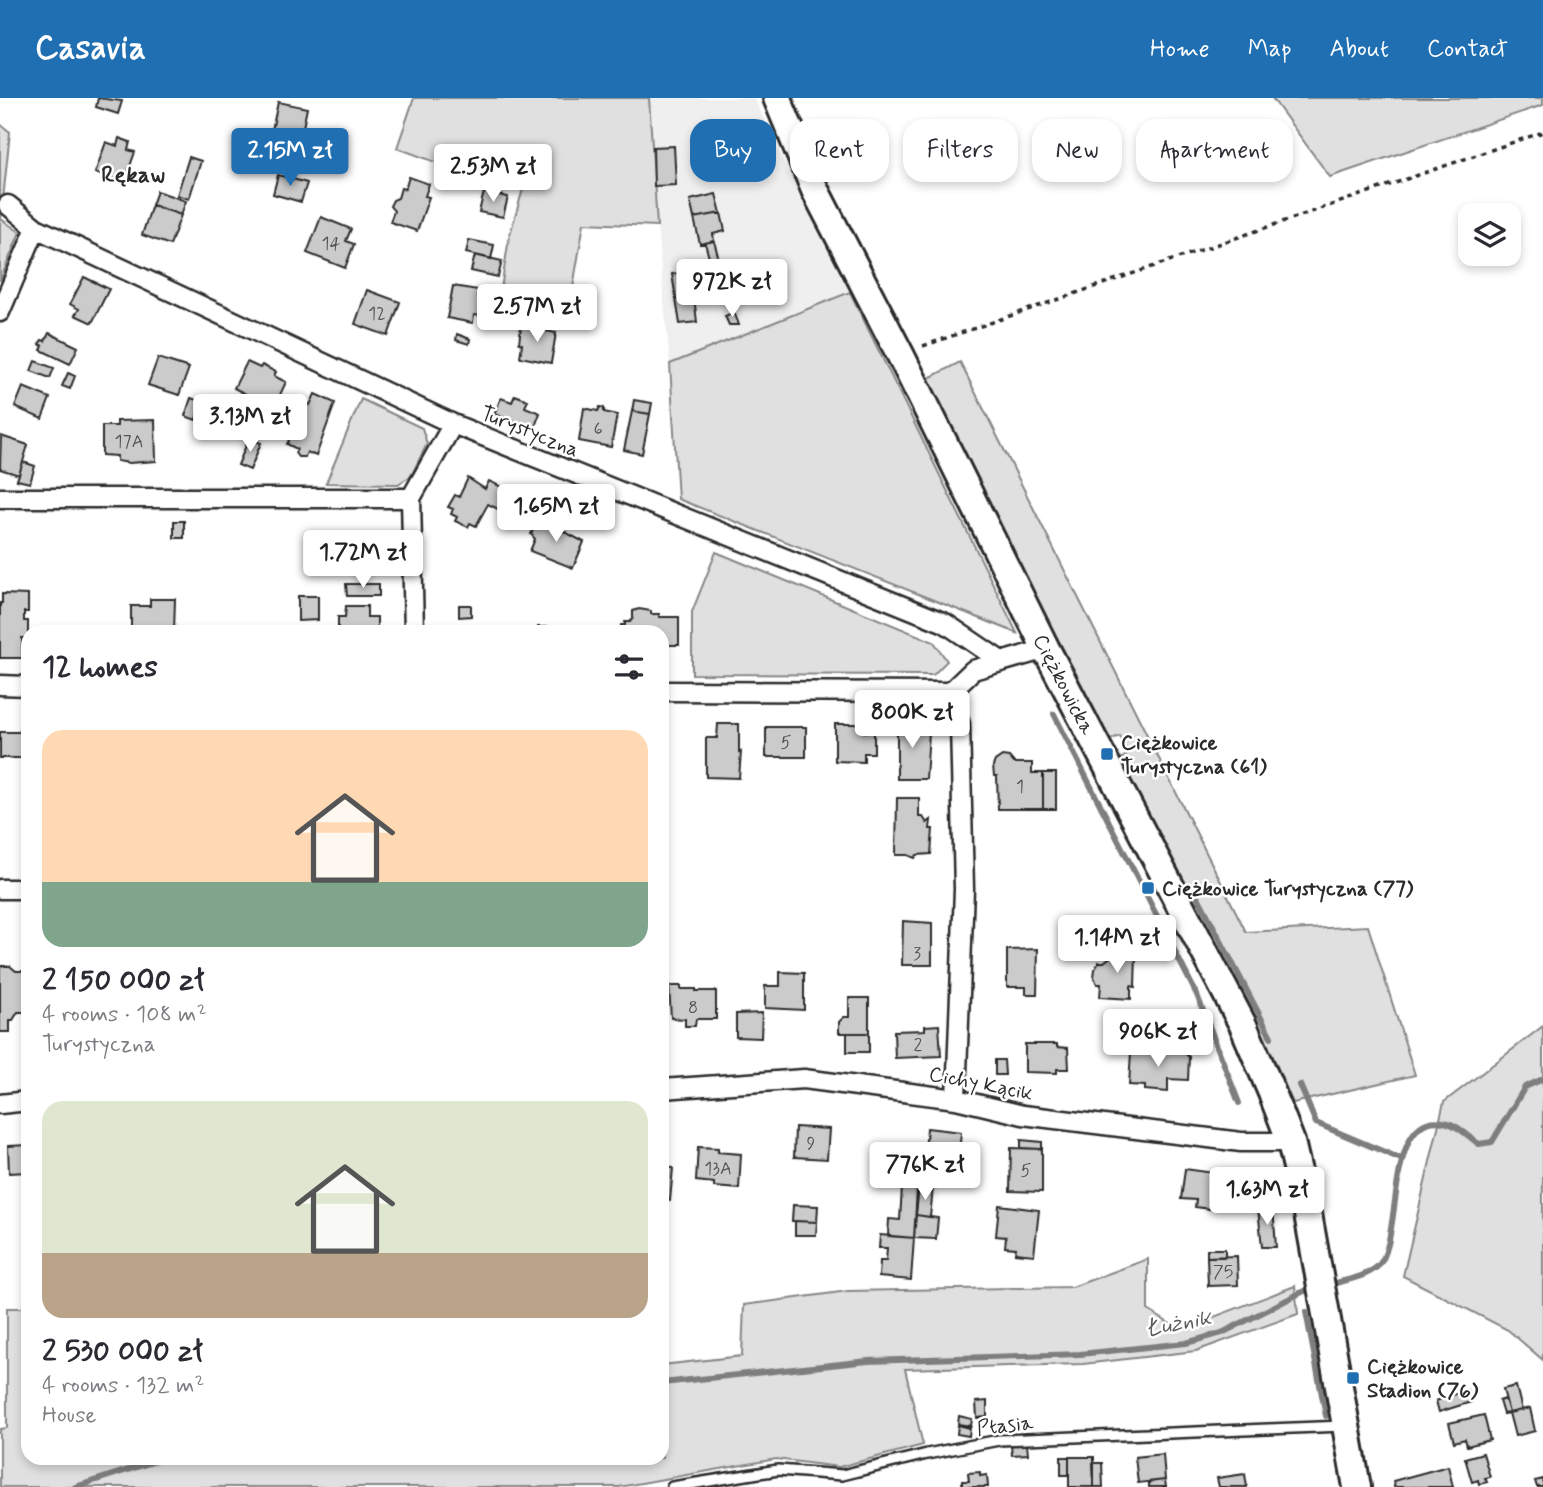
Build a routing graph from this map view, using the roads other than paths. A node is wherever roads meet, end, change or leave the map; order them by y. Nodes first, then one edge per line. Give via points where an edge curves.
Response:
1 (777, 98) edge
2 (8, 205) dead end
3 (36, 228) junction
4 (0, 312) edge
5 (453, 424) junction
6 (0, 498) edge
7 (411, 498) junction
8 (414, 625) edge
9 (1046, 649) junction
10 (1001, 661) junction
11 (0, 685) edge
12 (21, 686) edge
13 (669, 691) edge
14 (950, 692) junction
15 (0, 889) edge
16 (21, 889) edge
17 (669, 1089) edge
18 (956, 1100) junction
19 (21, 1102) edge
20 (0, 1104) edge
21 (1291, 1142) junction
22 (1346, 1426) junction
23 (673, 1487) edge
24 (1357, 1487) edge

1 - 9 street, Ciężkowicka via 815,190
2 - 3 street, Turystyczna
3 - 4 street
3 - 5 street, Turystyczna
5 - 7 street
5 - 10 street, Turystyczna via 945,623
6 - 7 street
7 - 8 street
9 - 10 street
9 - 21 street, Ciężkowicka via 1243,1025
10 - 14 street via 973,670
11 - 12 street
13 - 14 street
14 - 18 street via 960,724 964,889
15 - 16 street
17 - 18 street, Cichy Kącik via 804,1079
18 - 21 street, Cichy Kącik via 1023,1115 1241,1142
19 - 20 street
21 - 22 street, Ciężkowicka
22 - 23 lane, Ptasia via 999,1440 842,1475 778,1470
22 - 24 street, Ciężkowicka

